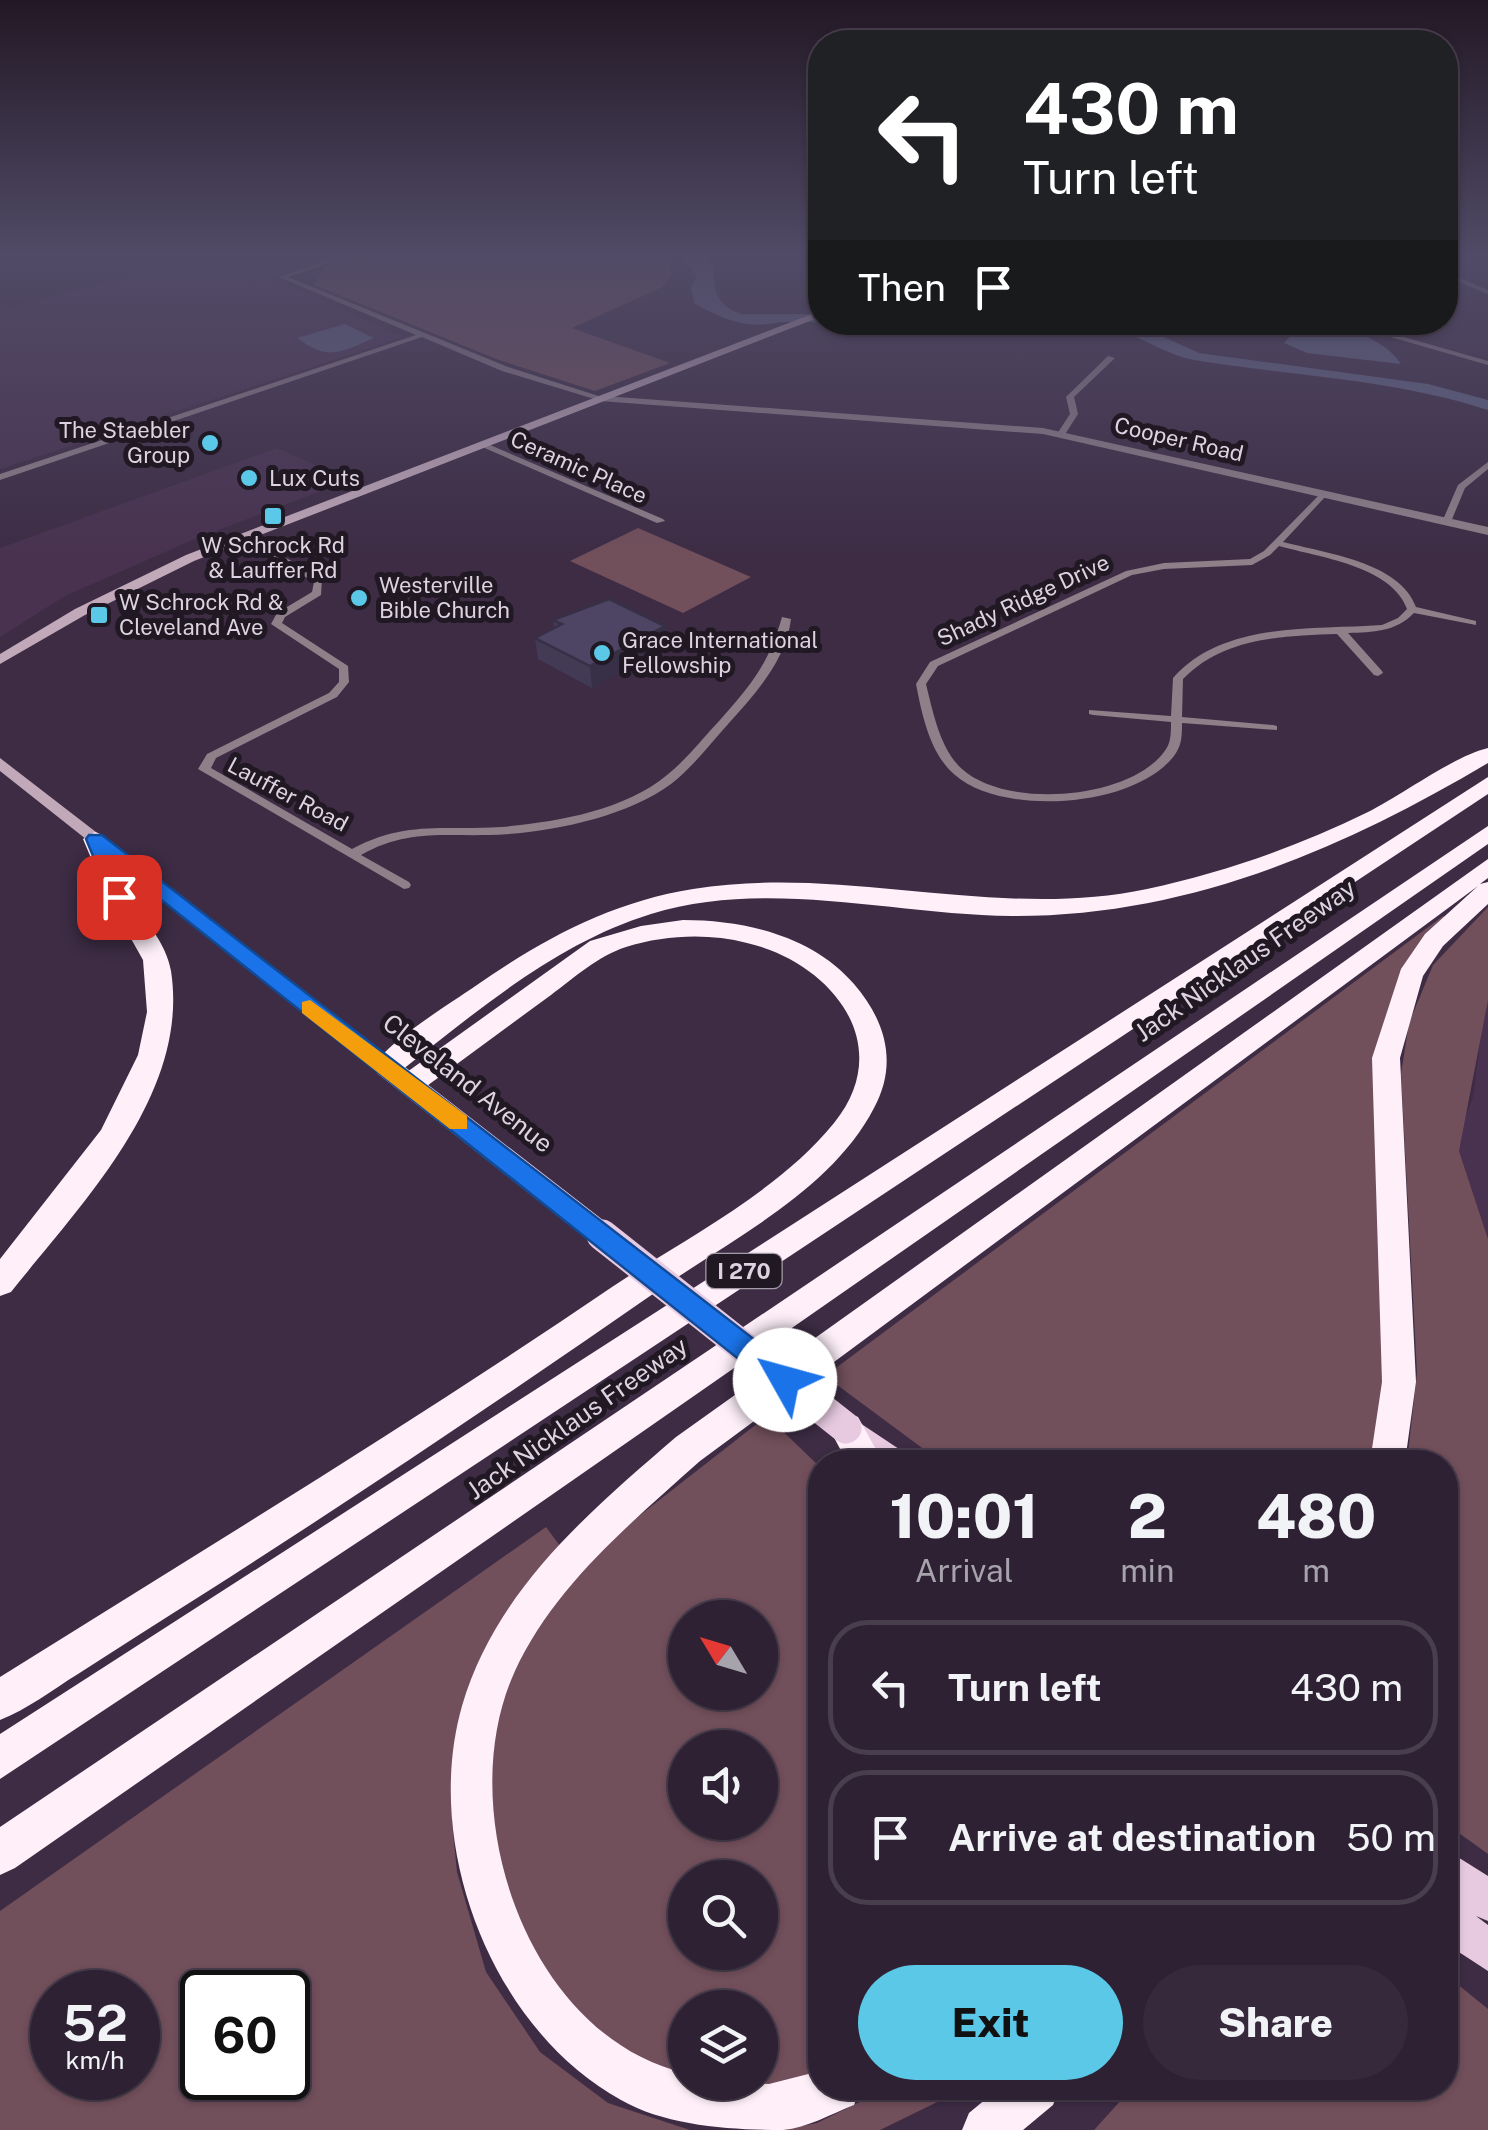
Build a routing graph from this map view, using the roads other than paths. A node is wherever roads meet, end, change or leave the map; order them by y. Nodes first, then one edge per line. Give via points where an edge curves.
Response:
1 (355, 357) edge
2 (475, 357) edge
3 (709, 357) edge
4 (1111, 358) dead end
5 (604, 399) junction
6 (1061, 434) junction
7 (483, 444) junction
8 (1488, 465) edge
9 (0, 477) edge
10 (1323, 494) junction
11 (660, 522) dead end
12 (1448, 522) junction
13 (1488, 530) edge
14 (244, 537) junction
15 (1276, 544) junction
16 (1412, 609) junction
17 (786, 619) dead end
18 (1472, 623) dead end
19 (1341, 632) junction
20 (0, 660) edge
21 (1378, 673) dead end
22 (1093, 712) dead end
23 (1177, 720) junction
24 (1273, 728) dead end
25 (1488, 754) edge
26 (0, 763) edge
27 (1488, 784) edge
28 (1488, 833) edge
29 (96, 839) junction
30 (355, 853) junction
31 (1488, 867) edge
32 (404, 885) dead end
33 (1488, 890) edge
34 (387, 1067) junction
35 (410, 1084) junction
36 (0, 1282) edge
37 (846, 1428) junction
38 (859, 1450) edge
39 (875, 1450) edge
40 (1390, 1450) edge
41 (0, 1700) edge
42 (0, 1758) edge
43 (0, 1852) edge
44 (1458, 1879) edge
45 (1488, 1901) edge
46 (1458, 1927) edge
47 (1488, 1951) edge
48 (808, 2099) edge
49 (1022, 2100) edge
50 (986, 2130) edge

1 - 9 street
2 - 5 street, Cooper Road
3 - 5 main road
4 - 6 street via 1070,397 1074,414
5 - 6 street, Cooper Road
5 - 7 main road
6 - 10 street, Cooper Road
7 - 11 street, Ceramic Place
7 - 14 main road
8 - 12 street via 1461,487
10 - 12 street, Cooper Road
10 - 15 street, Shady Ridge Drive
12 - 13 street, Cooper Road
14 - 20 main road via 140,581
14 - 30 street, Lauffer Road via 319,581 317,593 276,624 344,668 344,682 333,696 211,756 204,769
15 - 16 street via 1389,578 1407,592
15 - 23 street, Shady Ridge Drive via 1252,562 1128,573 934,664 922,684 946,758 966,780 1005,794 1124,785 1155,769 1173,748
16 - 18 street
16 - 19 street via 1394,624
17 - 30 street via 786,634 743,701 670,778 643,795 562,822 496,831 396,832
19 - 21 street
19 - 23 street via 1236,642 1206,652 1178,678
22 - 23 street
23 - 24 street
25 - 34 highway via 1261,868 1150,899 1012,908 757,891 648,906 536,960
26 - 29 main road, Cleveland Avenue
27 - 42 highway, Jack Nicklaus Freeway / I 270
28 - 43 highway, Jack Nicklaus Freeway / I 270
29 - 34 main road, Cleveland Avenue
29 - 36 highway via 158,968 155,1044 95,1160
30 - 32 street, Lauffer Road
31 - 48 highway via 688,1448 594,1532 536,1601 510,1646 486,1692 472,1802 500,1932 534,1991 578,2042 643,2086 716,2105
33 - 40 highway via 1434,940 1410,975 1386,1058 1400,1382
34 - 35 main road, Cleveland Avenue
35 - 37 main road, Cleveland Avenue, bridge
35 - 41 highway via 599,947 690,927 748,934 820,963 858,1003 876,1056 873,1082 847,1125 750,1209 499,1384
37 - 38 highway
37 - 39 main road, Cleveland Avenue
44 - 45 main road
46 - 47 main road
49 - 50 highway

